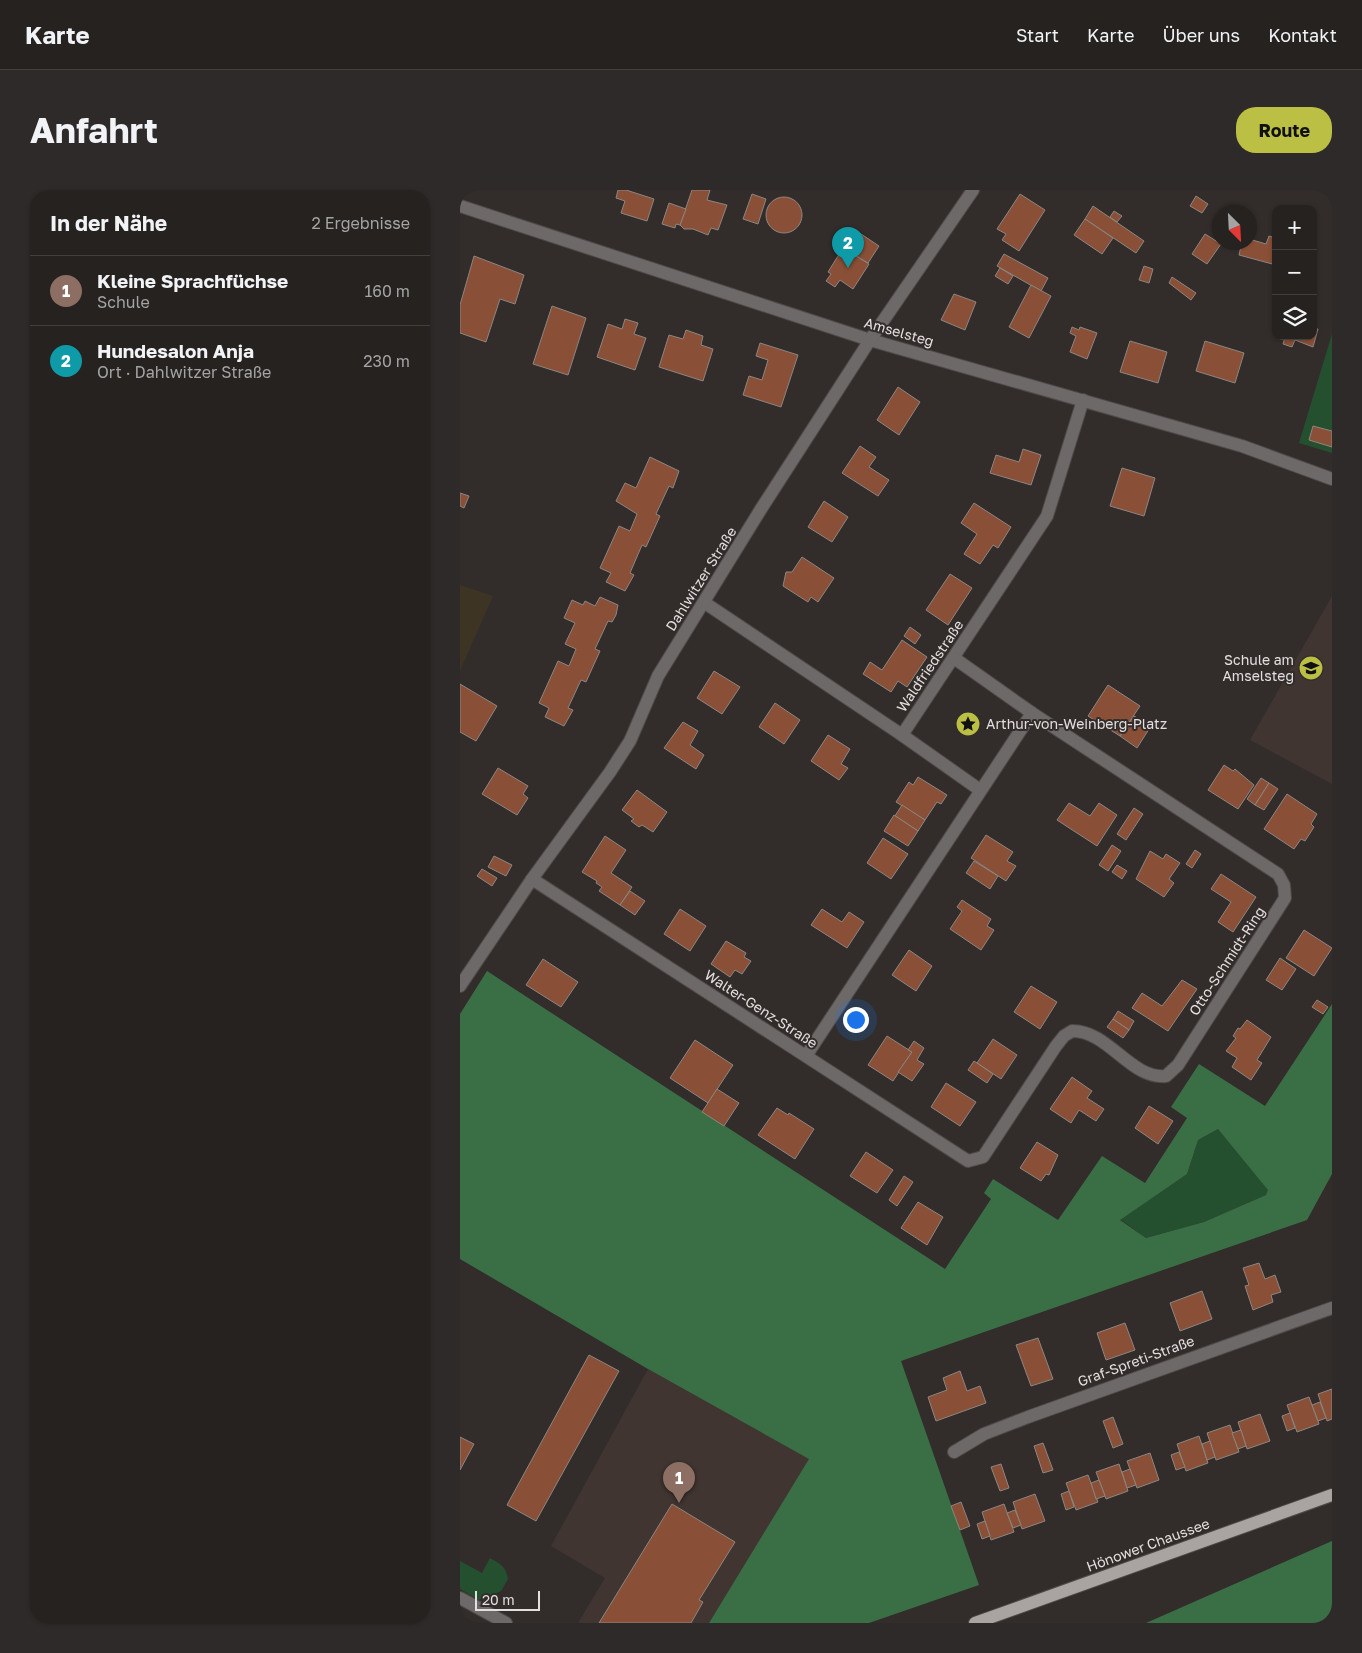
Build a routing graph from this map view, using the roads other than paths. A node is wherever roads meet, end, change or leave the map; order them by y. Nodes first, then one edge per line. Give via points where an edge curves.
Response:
1 (973, 190) edge
2 (460, 206) edge
3 (870, 340) junction
4 (1083, 400) junction
5 (1332, 479) edge
6 (704, 603) junction
7 (954, 658) junction
8 (1032, 713) junction
9 (902, 736) junction
10 (980, 790) junction
11 (532, 879) junction
12 (460, 986) edge
13 (806, 1056) junction
14 (975, 1161) joint
15 (1332, 1308) edge
16 (954, 1452) dead end
17 (1332, 1496) edge
18 (460, 1598) edge
19 (506, 1623) edge
20 (975, 1623) edge

1 - 3 street, Dahlwitzer Straße
2 - 3 street, Amselsteg
3 - 4 street, Amselsteg
3 - 6 street, Dahlwitzer Straße
4 - 5 street, Amselsteg via 1242,446
4 - 7 street, Waldfriedstraße via 1047,516
6 - 9 street, Waldfriedstraße
6 - 11 street, Dahlwitzer Straße via 658,676 630,740
7 - 8 street, Otto-Schmidt-Ring
7 - 9 street, Waldfriedstraße
8 - 10 street
8 - 14 street, Otto-Schmidt-Ring via 1278,874 1284,885 1285,898 1173,1071 1166,1076 1150,1075 1090,1033 1072,1031 1056,1046 983,1157
9 - 10 street
10 - 13 street
11 - 12 street, Dahlwitzer Straße
11 - 13 street, Walter-Genz-Straße
13 - 14 street, Walter-Genz-Straße via 968,1161
15 - 16 street, Graf-Spreti-Straße via 1028,1417 984,1434
17 - 20 main road, Hönower Chaussee
18 - 19 street

